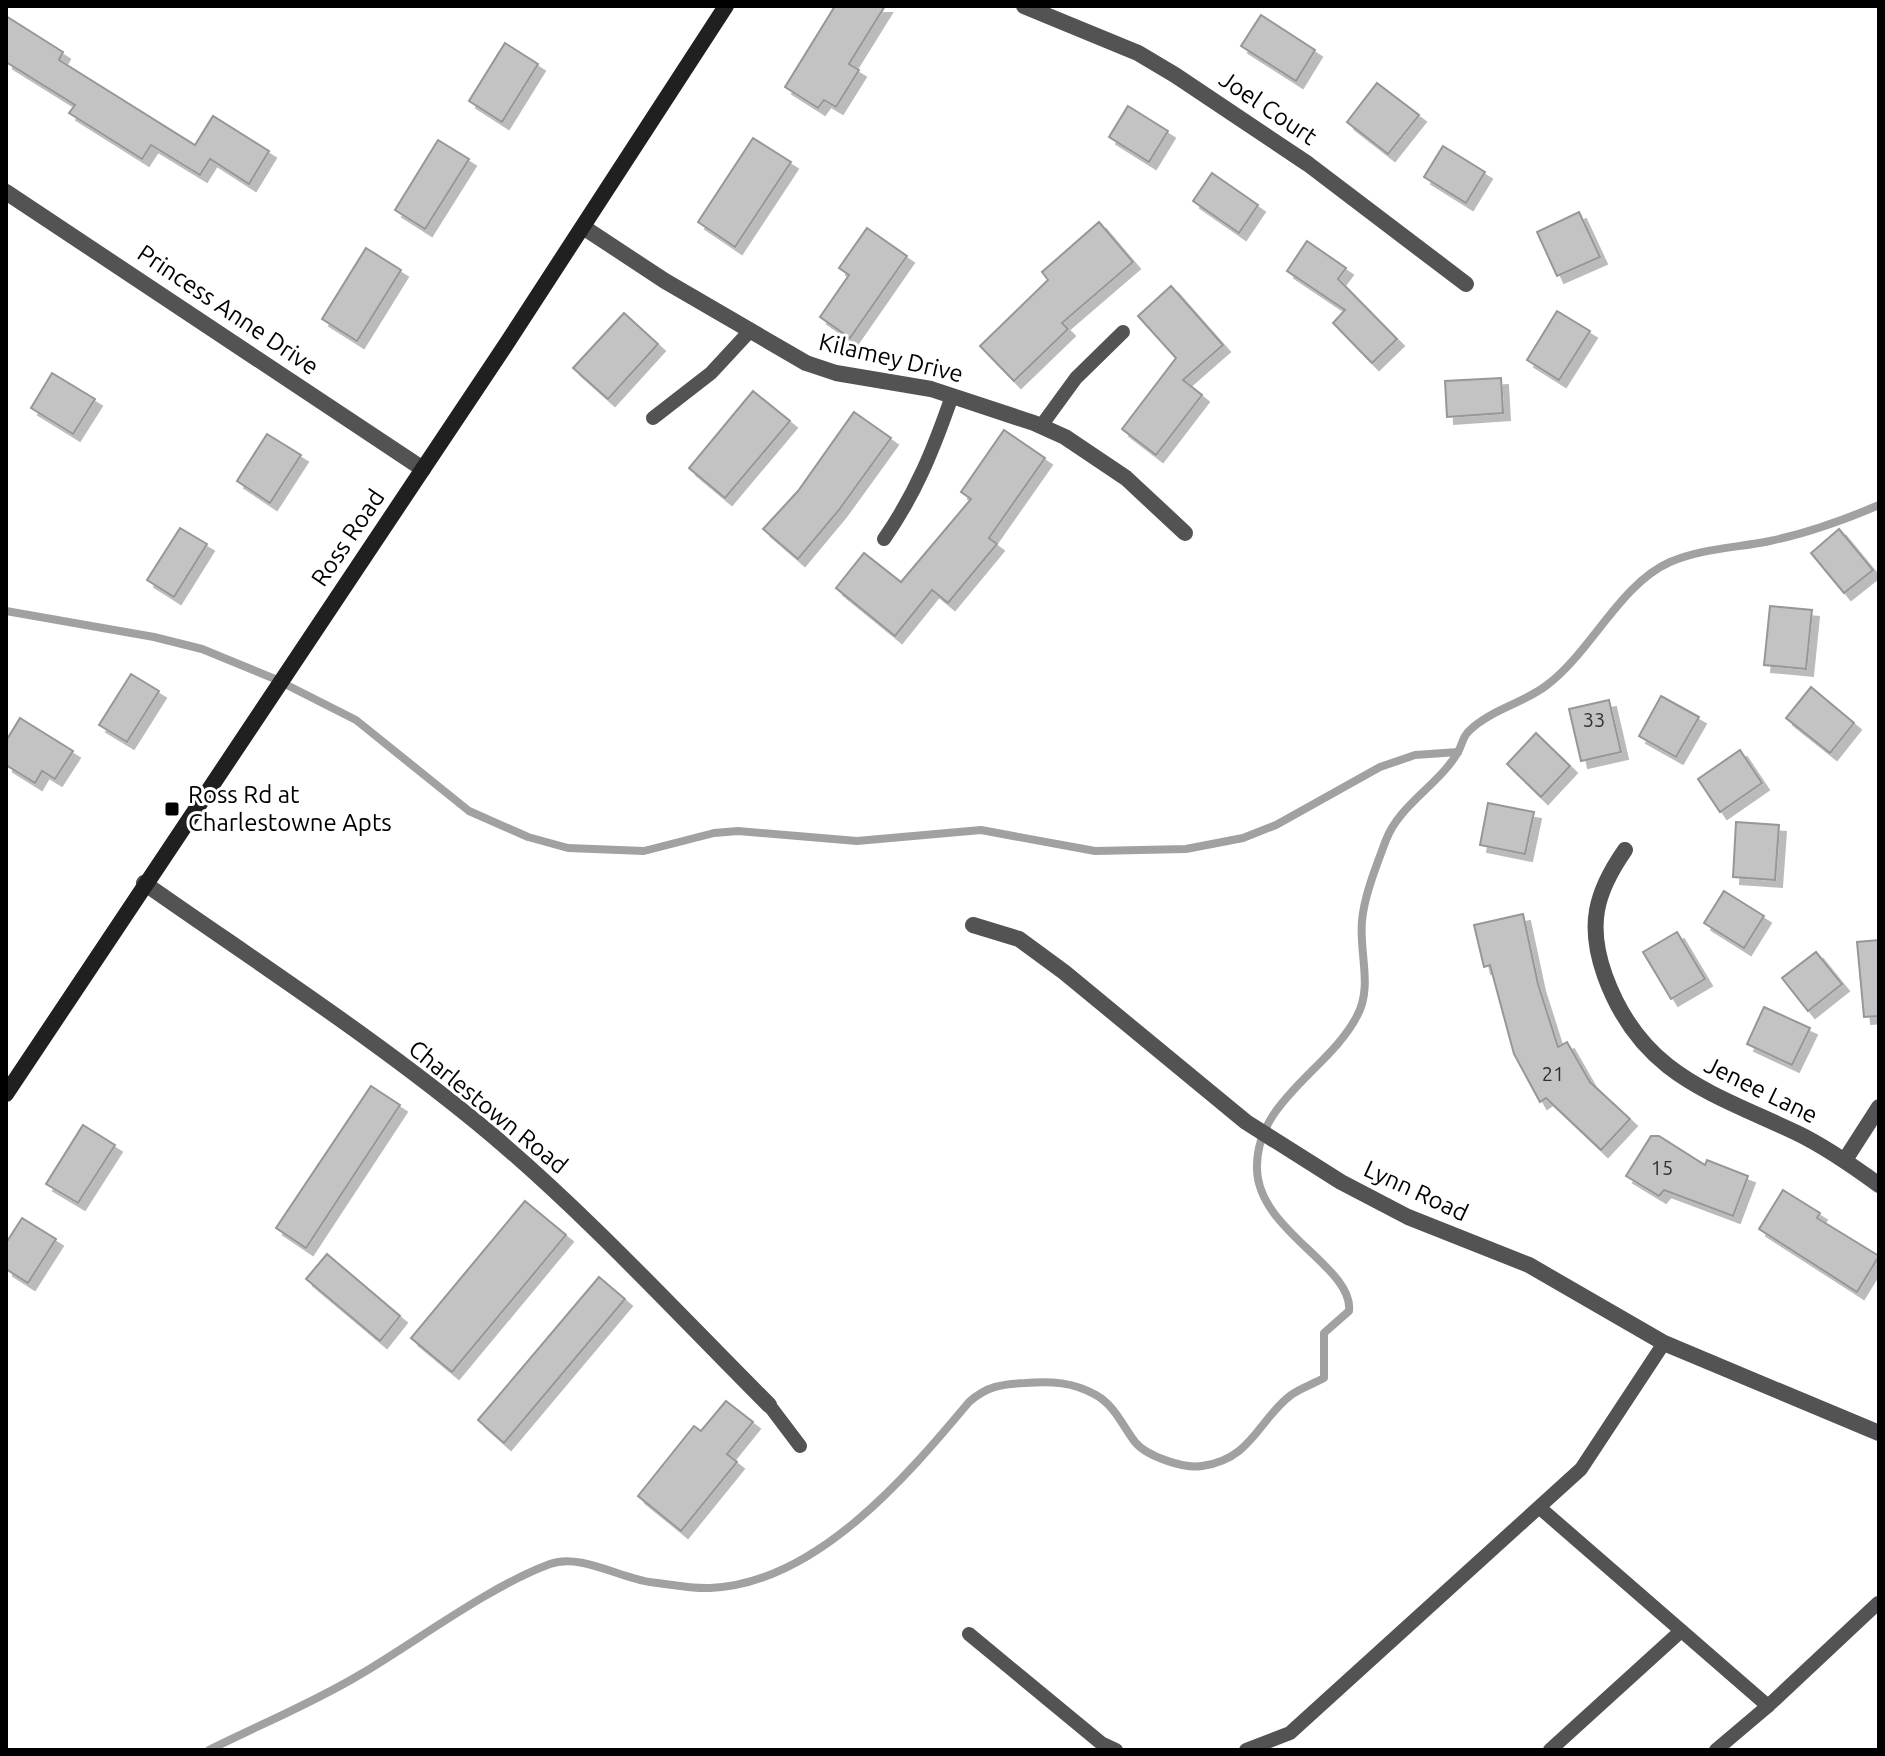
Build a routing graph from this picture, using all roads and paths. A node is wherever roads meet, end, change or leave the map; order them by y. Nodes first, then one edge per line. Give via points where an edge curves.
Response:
1 (726, 6) edge
2 (1024, 6) edge
3 (6, 192) edge
4 (583, 227) junction
5 (1466, 284) dead end
6 (749, 332) junction
7 (1123, 332) dead end
8 (952, 396) junction
9 (653, 418) dead end
10 (1041, 426) junction
11 (423, 469) junction
12 (1185, 533) dead end
13 (884, 539) dead end
14 (1625, 850) dead end
15 (144, 883) junction
16 (973, 925) dead end
17 (6, 1094) edge
18 (1879, 1107) edge
19 (1845, 1160) junction
20 (1879, 1185) edge
21 (1664, 1343) junction
22 (769, 1405) joint
23 (1879, 1433) edge
24 (800, 1446) dead end
25 (1540, 1508) junction
26 (1878, 1603) edge
27 (1681, 1631) junction
28 (969, 1634) dead end
29 (1768, 1706) junction
30 (1116, 1750) edge
31 (1246, 1750) edge
32 (1550, 1750) edge
33 (1716, 1750) edge

1 - 4 street, Ross Road
2 - 5 street, Joel Court via 1138,53 1175,75 1308,164
3 - 11 street, Princess Anne Drive
4 - 6 street, Kilamey Drive
4 - 11 street, Ross Road
6 - 8 street, Kilamey Drive via 806,363
6 - 9 lane via 711,373
7 - 10 lane via 1076,378
8 - 10 street, Kilamey Drive
8 - 13 lane via 929,463
10 - 12 street, Kilamey Drive via 1126,478
11 - 15 street, Ross Road
14 - 19 street, Jenee Lane via 1608,874 1594,929 1612,996 1628,1025 1676,1074 1711,1096 1799,1133
15 - 17 street, Ross Road
15 - 22 street, Charlestown Road via 492,1135
16 - 21 street, Lynn Road via 1019,939 1246,1122 1341,1182 1408,1217 1529,1265
18 - 19 street
19 - 20 street, Jenee Lane
21 - 23 street, Lynn Road
21 - 25 lane via 1581,1469
22 - 24 lane
25 - 27 lane
25 - 31 lane via 1290,1733
26 - 29 lane
27 - 29 lane
27 - 32 lane
28 - 30 lane
29 - 33 lane

